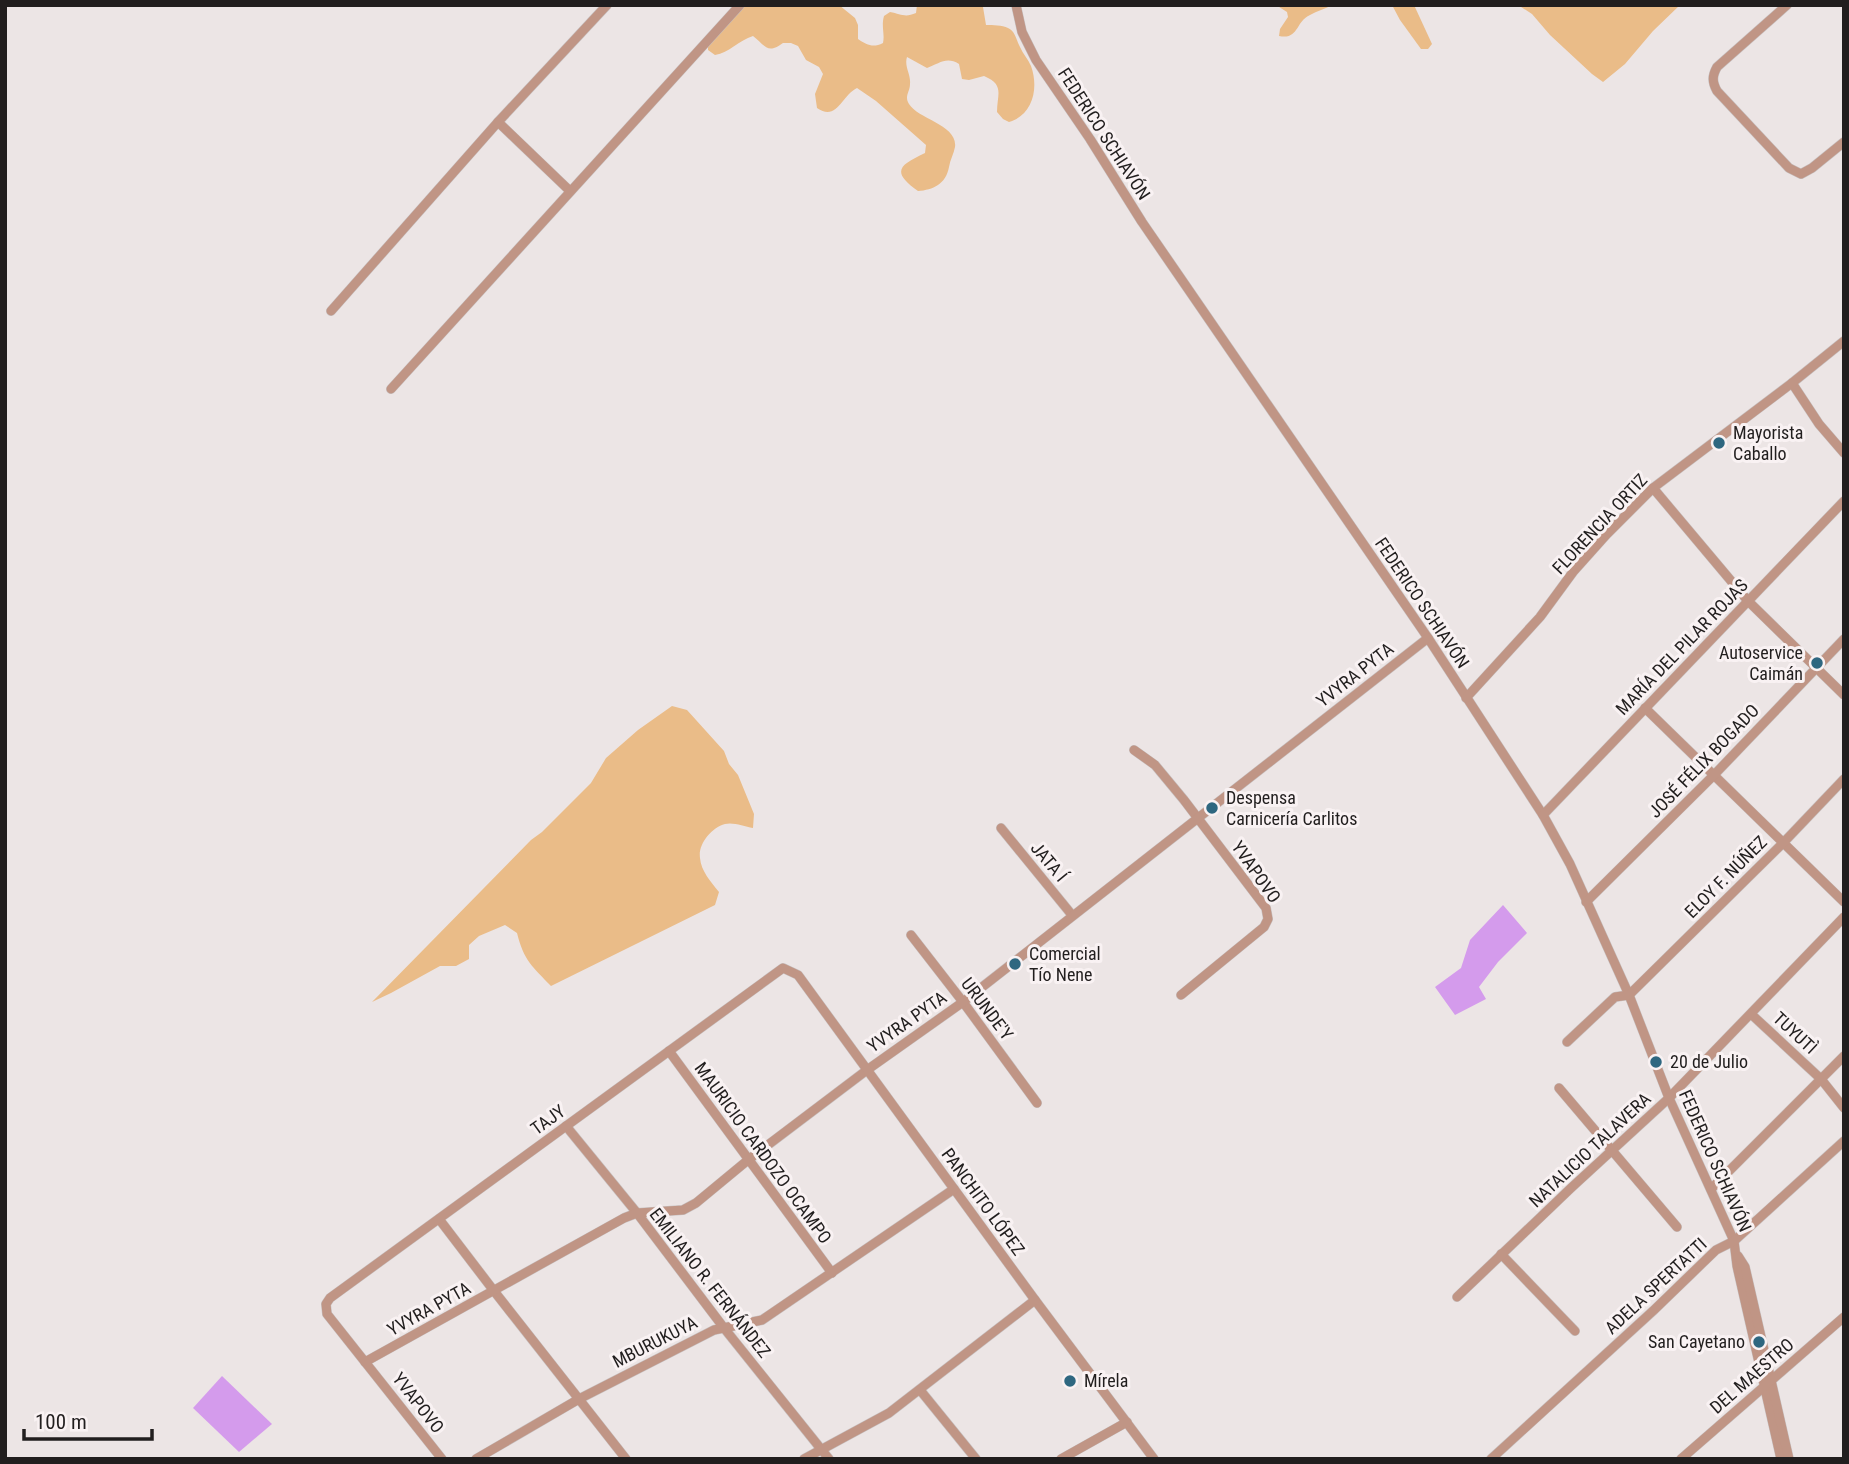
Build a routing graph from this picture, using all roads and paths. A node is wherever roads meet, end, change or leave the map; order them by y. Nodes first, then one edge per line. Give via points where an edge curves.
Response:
1 (607, 5) edge
2 (740, 5) edge
3 (1016, 5) edge
4 (1787, 5) edge
5 (498, 122) junction
6 (1844, 142) edge
7 (570, 191) junction
8 (331, 311) dead end
9 (1844, 341) edge
10 (1792, 383) junction
11 (391, 389) dead end
12 (1844, 453) edge
13 (1653, 488) junction
14 (1844, 501) edge
15 (1748, 601) junction
16 (1428, 638) junction
17 (1844, 639) edge
18 (1816, 668) junction
19 (1844, 695) edge
20 (1466, 698) junction
21 (1645, 708) junction
22 (1134, 750) dead end
23 (1714, 775) junction
24 (1844, 779) edge
25 (1543, 815) junction
26 (1197, 818) junction
27 (1001, 828) dead end
28 (1784, 842) junction
29 (1586, 902) junction
30 (1844, 902) edge
31 (1072, 915) junction
32 (1844, 917) edge
33 (911, 934) dead end
34 (783, 968) joint
35 (1181, 995) dead end
36 (1629, 995) junction
37 (963, 1002) junction
38 (1751, 1014) junction
39 (1567, 1042) dead end
40 (669, 1051) junction
41 (1844, 1056) edge
42 (867, 1070) junction
43 (1821, 1079) junction
44 (1559, 1088) dead end
45 (1669, 1098) junction
46 (1037, 1103) dead end
47 (1844, 1108) edge
48 (566, 1126) junction
49 (1844, 1141) edge
50 (1613, 1151) junction
51 (748, 1160) junction
52 (954, 1189) junction
53 (1711, 1189) junction
54 (637, 1213) junction
55 (439, 1219) junction
56 (1677, 1227) dead end
57 (1734, 1241) junction
58 (1501, 1254) junction
59 (832, 1273) junction
60 (494, 1291) junction
61 (1457, 1297) dead end
62 (330, 1298) joint
63 (1035, 1300) junction
64 (1844, 1317) edge
65 (724, 1328) junction
66 (1575, 1331) dead end
67 (365, 1362) junction
68 (1768, 1384) junction
69 (920, 1390) junction
70 (579, 1399) junction
71 (1128, 1422) junction
72 (821, 1449) junction
73 (442, 1459) edge
74 (476, 1459) edge
75 (626, 1459) edge
76 (804, 1459) edge
77 (829, 1459) edge
78 (976, 1459) edge
79 (1061, 1459) edge
80 (1154, 1459) edge
81 (1491, 1459) edge
82 (1681, 1459) edge
83 (1782, 1459) edge
84 (1790, 1459) edge

1 - 5 street
2 - 7 street
3 - 16 street, FEDERICO SCHIAVÓN via 1022,32 1036,60
4 - 6 street via 1717,67 1713,84 1789,168 1801,174
5 - 7 street
5 - 8 street
7 - 11 street
9 - 10 street, FLORENCIA ORTIZ
10 - 12 street
10 - 13 street, FLORENCIA ORTIZ
13 - 15 street
13 - 20 street, FLORENCIA ORTIZ via 1573,572 1540,617
14 - 15 street, MARÍA DEL PILAR ROJAS
15 - 18 street
15 - 21 street, MARÍA DEL PILAR ROJAS
16 - 20 street, FEDERICO SCHIAVÓN
16 - 26 street, YVYRA PYTA
17 - 18 street, JOSÉ FÉLIX BOGADO
18 - 19 street
18 - 23 street, JOSÉ FÉLIX BOGADO
20 - 25 street, FEDERICO SCHIAVÓN
21 - 23 street
21 - 25 street, MARÍA DEL PILAR ROJAS
22 - 26 street, YVAPOVO via 1155,765
23 - 28 street
23 - 29 street, JOSÉ FÉLIX BOGADO
24 - 28 street, ELOY F. NÚÑEZ
25 - 29 street, FEDERICO SCHIAVÓN
26 - 31 street, YVYRA PYTA
26 - 35 street, YVAPOVO via 1266,908 1268,919
27 - 31 street, JATA Í
28 - 30 street
28 - 36 street, ELOY F. NÚÑEZ
29 - 36 street, FEDERICO SCHIAVÓN
31 - 37 street, YVYRA PYTA
32 - 38 street, NATALICIO TALAVERA
33 - 37 street, URUNDE'Y
34 - 40 street, TAJY
34 - 42 street, PANCHITO LÓPEZ via 798,975
36 - 39 street, ELOY F. NÚÑEZ via 1615,997
36 - 45 street, FEDERICO SCHIAVÓN
37 - 42 street, YVYRA PYTA
37 - 46 street, URUNDE'Y
38 - 43 street, TUYUTÌ
38 - 45 street, NATALICIO TALAVERA
40 - 48 street, TAJY
40 - 51 street, MAURICIO CARDOZO OCAMPO
41 - 43 street
42 - 51 street, YVYRA PYTA
42 - 52 street, PANCHITO LÓPEZ
43 - 47 street, TUYUTÌ
43 - 53 street
44 - 50 street
45 - 50 street, NATALICIO TALAVERA
45 - 53 street, FEDERICO SCHIAVÓN
48 - 54 street, EMILIANO R. FERNÁNDEZ
48 - 55 street, TAJY
49 - 57 street, ADELA SPERTATTI
50 - 56 street
50 - 58 street, NATALICIO TALAVERA
51 - 54 street, YVYRA PYTA via 683,1210
51 - 59 street, MAURICIO CARDOZO OCAMPO
52 - 59 street, MBURUKUYA
52 - 63 street, PANCHITO LÓPEZ
53 - 57 street, FEDERICO SCHIAVÓN
54 - 60 street, YVYRA PYTA
54 - 65 street, EMILIANO R. FERNÁNDEZ
55 - 60 street
55 - 62 street, TAJY
57 - 68 street, FEDERICO SCHIAVÓN
57 - 81 street, ADELA SPERTATTI via 1716,1250
58 - 61 street, NATALICIO TALAVERA
58 - 66 street
59 - 65 street, MBURUKUYA via 762,1320
60 - 67 street, YVYRA PYTA
60 - 70 street
62 - 67 street, YVAPOVO via 327,1314
63 - 69 street
63 - 71 street, PANCHITO LÓPEZ
64 - 68 street, DEL MAESTRO
65 - 70 street, MBURUKUYA
65 - 72 street, EMILIANO R. FERNÁNDEZ
67 - 73 street, YVAPOVO
68 - 82 street, DEL MAESTRO
68 - 83 street, FEDERICO SCHIAVÓN
68 - 84 street, FEDERICO SCHIAVÓN
69 - 72 street via 889,1413
69 - 78 street
70 - 74 street, MBURUKUYA
70 - 75 street
71 - 79 street
71 - 80 street, PANCHITO LÓPEZ
72 - 76 street
72 - 77 street, EMILIANO R. FERNÁNDEZ

